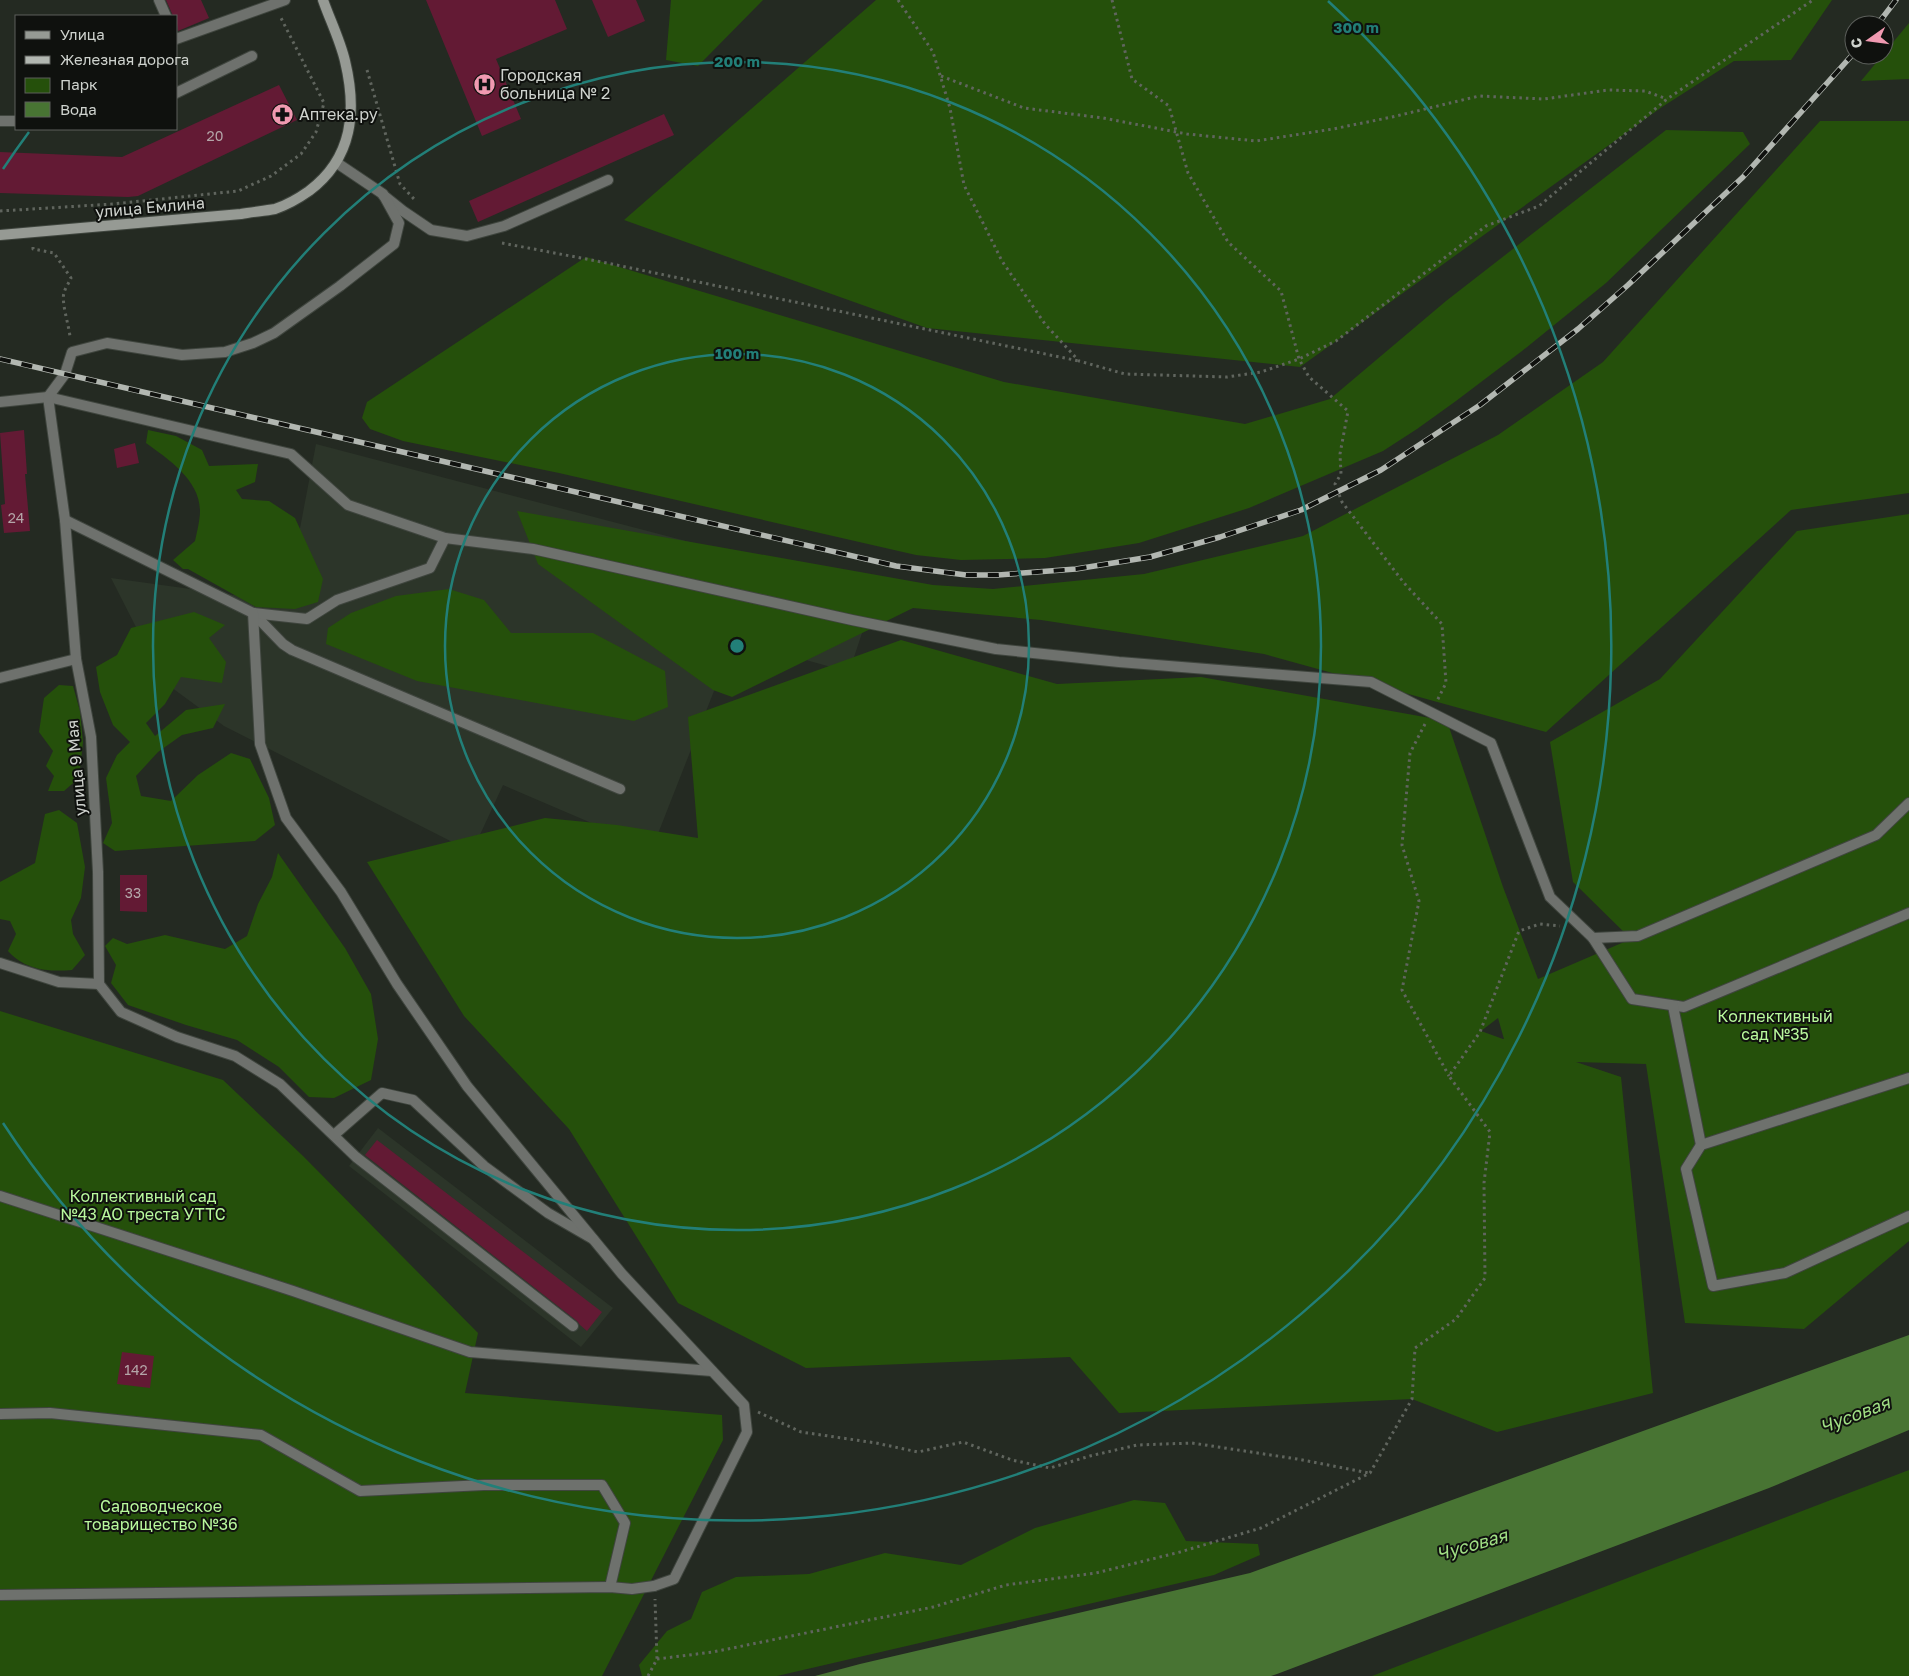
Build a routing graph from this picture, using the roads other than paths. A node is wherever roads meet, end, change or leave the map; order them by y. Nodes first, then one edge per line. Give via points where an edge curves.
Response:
1 (159, 0) edge
2 (284, 0) edge
3 (323, 0) edge
4 (166, 15) edge
5 (178, 38) edge
6 (252, 56) dead end
7 (178, 91) edge
8 (0, 120) edge
9 (15, 121) edge
10 (337, 163) junction
11 (608, 180) dead end
12 (383, 194) junction
13 (0, 235) edge
14 (48, 396) junction
15 (0, 402) edge
16 (65, 520) junction
17 (445, 538) junction
18 (253, 613) junction
19 (76, 659) junction
20 (0, 678) edge
21 (620, 789) dead end
22 (1909, 803) edge
23 (1909, 913) edge
24 (1593, 938) junction
25 (0, 963) edge
26 (99, 984) junction
27 (1673, 1006) junction
28 (1909, 1078) edge
29 (334, 1135) junction
30 (1701, 1145) junction
31 (0, 1196) edge
32 (1909, 1216) edge
33 (595, 1240) junction
34 (573, 1326) dead end
35 (712, 1371) junction
36 (0, 1414) edge
37 (610, 1587) junction
38 (0, 1594) edge

1 - 4 street
2 - 5 street
3 - 10 street, улица Емлина via 345,59 350,86 350,125
6 - 7 street
8 - 9 street
10 - 12 street
10 - 13 street, улица Емлина via 322,181 300,197 276,208 241,214
11 - 12 street via 504,226 467,236 432,230
12 - 14 street via 399,223 394,244 274,333 225,352 182,355 107,343 72,352 65,374
14 - 15 street
14 - 16 street, улица 9 Мая
14 - 17 street via 291,454 348,505
16 - 18 street
16 - 19 street, улица 9 Мая
17 - 18 street via 430,568 337,600 307,619
17 - 24 street via 532,549 996,649 1371,682 1491,743 1550,897
18 - 21 street via 292,650
18 - 33 street via 260,744 286,818 341,892 397,984 467,1086
19 - 20 street
19 - 26 street, улица 9 Мая via 92,737
22 - 24 street via 1876,835 1867,839 1638,936
23 - 27 street via 1684,1007
24 - 27 street via 1632,999
25 - 26 street via 59,982
26 - 29 street via 120,1012 177,1037 235,1056 280,1084
27 - 30 street
28 - 30 street
29 - 33 street via 382,1093 413,1100 484,1166 548,1213
29 - 34 street via 356,1157
30 - 32 street via 1686,1168 1713,1286 1785,1273
31 - 35 street via 470,1352
33 - 35 street via 622,1274
35 - 37 street via 744,1405 747,1432 674,1579 632,1589
36 - 37 street via 50,1413 262,1435 360,1491 484,1485 602,1485 625,1523
37 - 38 street

